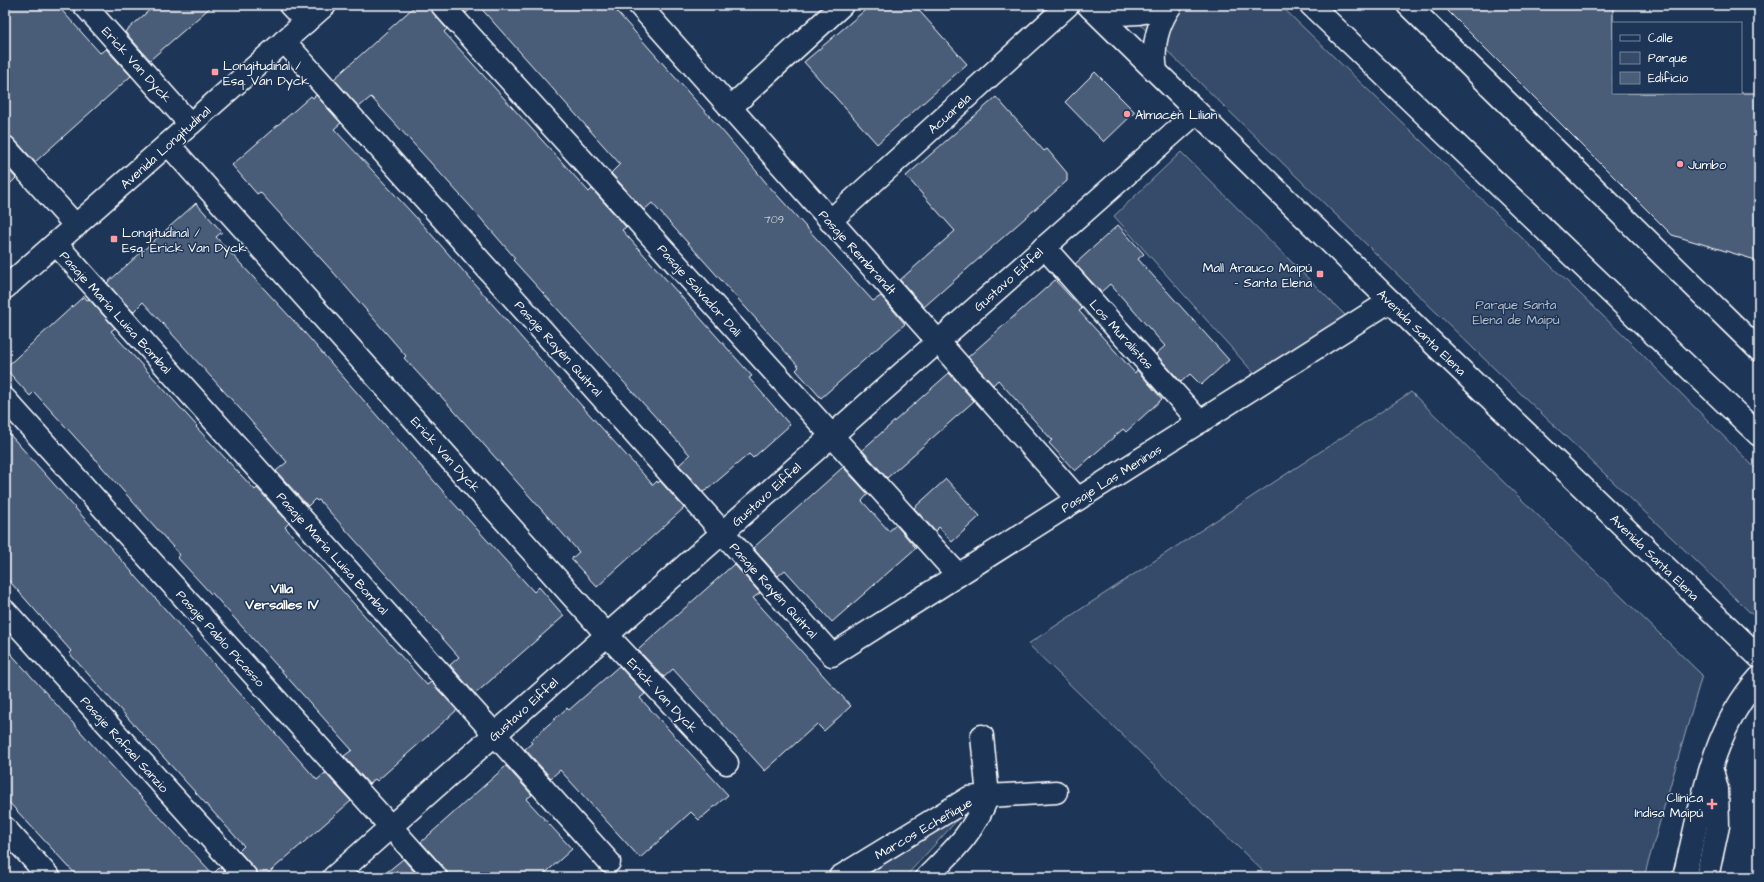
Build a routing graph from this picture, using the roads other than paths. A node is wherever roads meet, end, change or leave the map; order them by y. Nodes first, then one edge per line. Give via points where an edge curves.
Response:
1 (84, 5) edge
2 (290, 5) edge
3 (325, 5) edge
4 (442, 5) edge
5 (639, 5) edge
6 (842, 5) edge
7 (1068, 5) edge
8 (1164, 5) edge
9 (1170, 5) edge
10 (1408, 5) edge
11 (1315, 6) edge
12 (1089, 7) edge
13 (306, 22) junction
14 (284, 41) junction
15 (1156, 72) junction
16 (730, 108) junction
17 (1197, 112) junction
18 (190, 124) junction
19 (168, 144) junction
20 (5, 147) edge
21 (830, 221) junction
22 (76, 226) junction
23 (56, 244) junction
24 (1044, 247) junction
25 (5, 288) edge
26 (1390, 301) junction
27 (937, 342) junction
28 (1759, 350) edge
29 (5, 399) edge
30 (1200, 422) junction
31 (1759, 435) edge
32 (832, 436) junction
33 (1078, 499) junction
34 (723, 532) junction
35 (958, 575) junction
36 (5, 611) edge
37 (607, 635) junction
38 (832, 655) joint
39 (1759, 657) edge
40 (1759, 678) edge
41 (495, 734) junction
42 (982, 736) dead end
43 (727, 763) dead end
44 (1712, 767) junction
45 (1056, 792) dead end
46 (988, 796) junction
47 (391, 827) junction
48 (5, 828) edge
49 (609, 862) dead end
50 (50, 877) edge
51 (246, 877) edge
52 (334, 877) edge
53 (436, 877) edge
54 (840, 877) edge
55 (927, 877) edge
56 (1684, 877) edge
57 (1707, 877) edge

1 - 18 street, Erick Van Dyck
2 - 13 street
3 - 13 street, Avenida Longitudinal
4 - 32 street, Pasaje Salvador Dali
5 - 16 street, Pasaje Rembrandt
6 - 16 street
7 - 21 street, Acuarela
8 - 12 street via 1148,12 1134,14 1120,14
9 - 15 street via 1163,15 1156,35
10 - 28 street
11 - 31 street
12 - 15 street, Avenida Santa Elena
13 - 14 street, Avenida Longitudinal
14 - 18 street, Avenida Longitudinal
14 - 34 street, Pasaje Rayén Quitral
15 - 17 street, Avenida Santa Elena
16 - 21 street, Pasaje Rembrandt
17 - 24 street, Gustavo Eiffel
17 - 26 street, Avenida Santa Elena
18 - 19 street, Avenida Longitudinal
19 - 22 street, Avenida Longitudinal
19 - 37 street, Erick Van Dyck
20 - 22 street
21 - 27 street, Pasaje Rembrandt
22 - 23 street, Avenida Longitudinal
23 - 25 street, Avenida Longitudinal
23 - 41 street, Pasaje María Luisa Bombal
24 - 27 street, Gustavo Eiffel
24 - 30 street, Los Muralistas
26 - 30 street, Pasaje Las Meninas
26 - 39 street, Avenida Santa Elena
27 - 32 street, Gustavo Eiffel
27 - 33 street, Pasaje Rembrandt
29 - 47 street, Pasaje Pablo Picasso
30 - 33 street, Pasaje Las Meninas
32 - 34 street, Gustavo Eiffel
32 - 35 street, Pasaje Salvador Dali
33 - 35 street, Pasaje Las Meninas
34 - 37 street, Gustavo Eiffel
34 - 38 street, Pasaje Rayén Quitral
35 - 38 street, Pasaje Las Meninas
36 - 51 street, Pasaje Rafael Sanzio
37 - 41 street, Gustavo Eiffel
37 - 43 street, Erick Van Dyck
40 - 44 street via 1736,708 1726,727
41 - 47 street, Gustavo Eiffel
41 - 49 street, Pasaje María Luisa Bombal
42 - 46 street, Marcos Echeñique
44 - 56 street
44 - 57 street via 1719,811
45 - 46 street, Marcos Echeñique
46 - 54 street, Marcos Echeñique via 969,798
46 - 55 street, Marcos Echeñique via 970,832
47 - 52 street, Gustavo Eiffel
47 - 53 street, Pasaje Pablo Picasso
48 - 50 street

